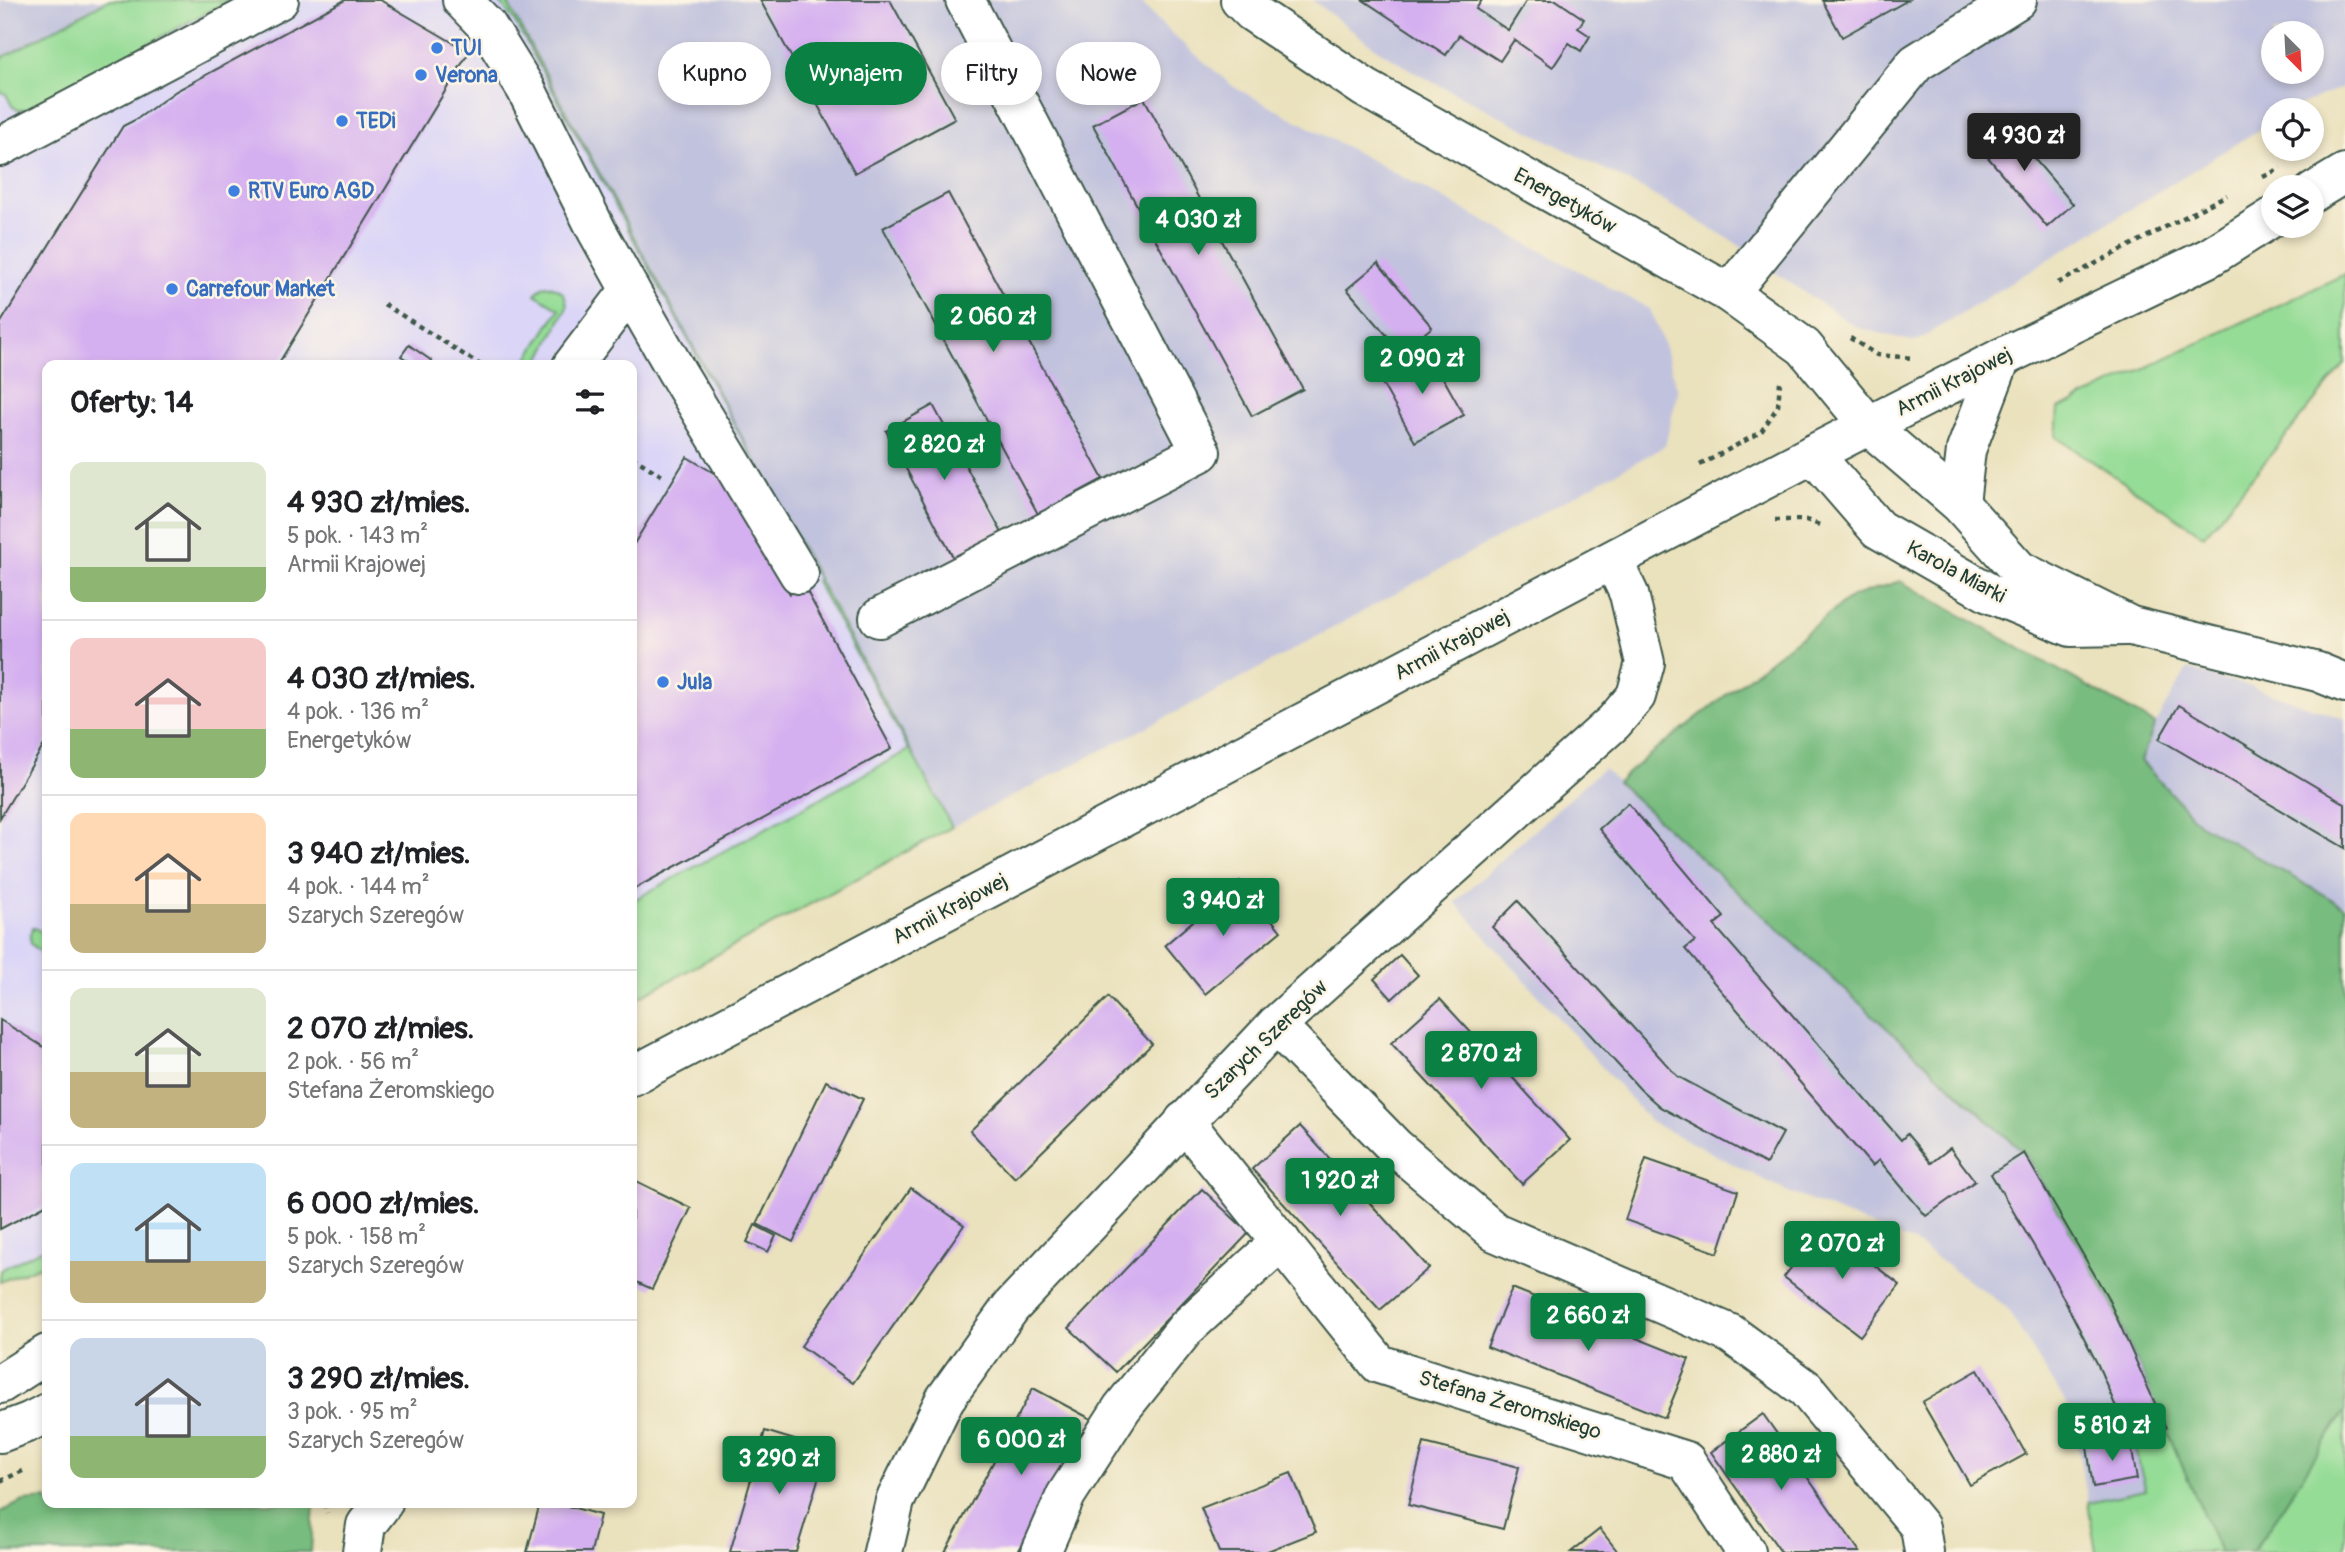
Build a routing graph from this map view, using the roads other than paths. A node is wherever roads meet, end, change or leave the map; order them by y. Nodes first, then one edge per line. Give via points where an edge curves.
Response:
1 (279, 0) edge
2 (462, 0) edge
3 (965, 0) edge
4 (2017, 0) edge
5 (1262, 7) edge
6 (0, 147) edge
7 (2345, 173) edge
8 (2324, 175) edge
9 (2261, 225) edge
10 (630, 289) junction
11 (1728, 293) junction
12 (2001, 358) junction
13 (577, 360) edge
14 (1869, 426) junction
15 (1813, 454) junction
16 (1960, 504) junction
17 (1613, 560) junction
18 (799, 574) dead end
19 (879, 618) dead end
20 (2131, 626) junction
21 (2345, 683) edge
22 (1276, 1025) junction
23 (637, 1073) edge
24 (1184, 1121) junction
25 (1281, 1241) junction
26 (42, 1357) edge
27 (0, 1384) edge
28 (42, 1415) edge
29 (0, 1433) edge
30 (883, 1552) edge
31 (1041, 1552) edge
32 (1746, 1552) edge
33 (1924, 1552) edge

1 - 6 street
2 - 10 street via 487,26 526,89
3 - 19 street via 1201,452
4 - 11 street via 1916,63
5 - 11 street, Energetyków via 1365,88
7 - 8 street
9 - 12 street, Armii Krajowej via 2210,257
10 - 13 street
10 - 18 street
11 - 14 street, Energetyków via 1804,346
12 - 14 street, Armii Krajowej
12 - 16 street via 1966,450
14 - 15 street, Armii Krajowej
14 - 16 street, Karola Miarki
15 - 17 street, Armii Krajowej
15 - 20 street, Karola Miarki via 1878,529 1989,593 2071,626
16 - 20 street, Karola Miarki via 2020,570
17 - 22 street, Szarych Szeregów via 1629,594 1646,663 1636,695 1614,722
17 - 23 street, Armii Krajowej
20 - 21 street, Karola Miarki via 2318,672
22 - 24 street, Szarych Szeregów
22 - 33 street via 1395,1147 1495,1232 1731,1334 1806,1389 1920,1527
24 - 25 street, Stefana Żeromskiego
24 - 30 street, Szarych Szeregów via 1010,1307 945,1399 895,1501
25 - 31 street via 1186,1328 1122,1408 1066,1495
25 - 32 street, Stefana Żeromskiego via 1379,1364 1686,1461
26 - 27 street
28 - 29 street

